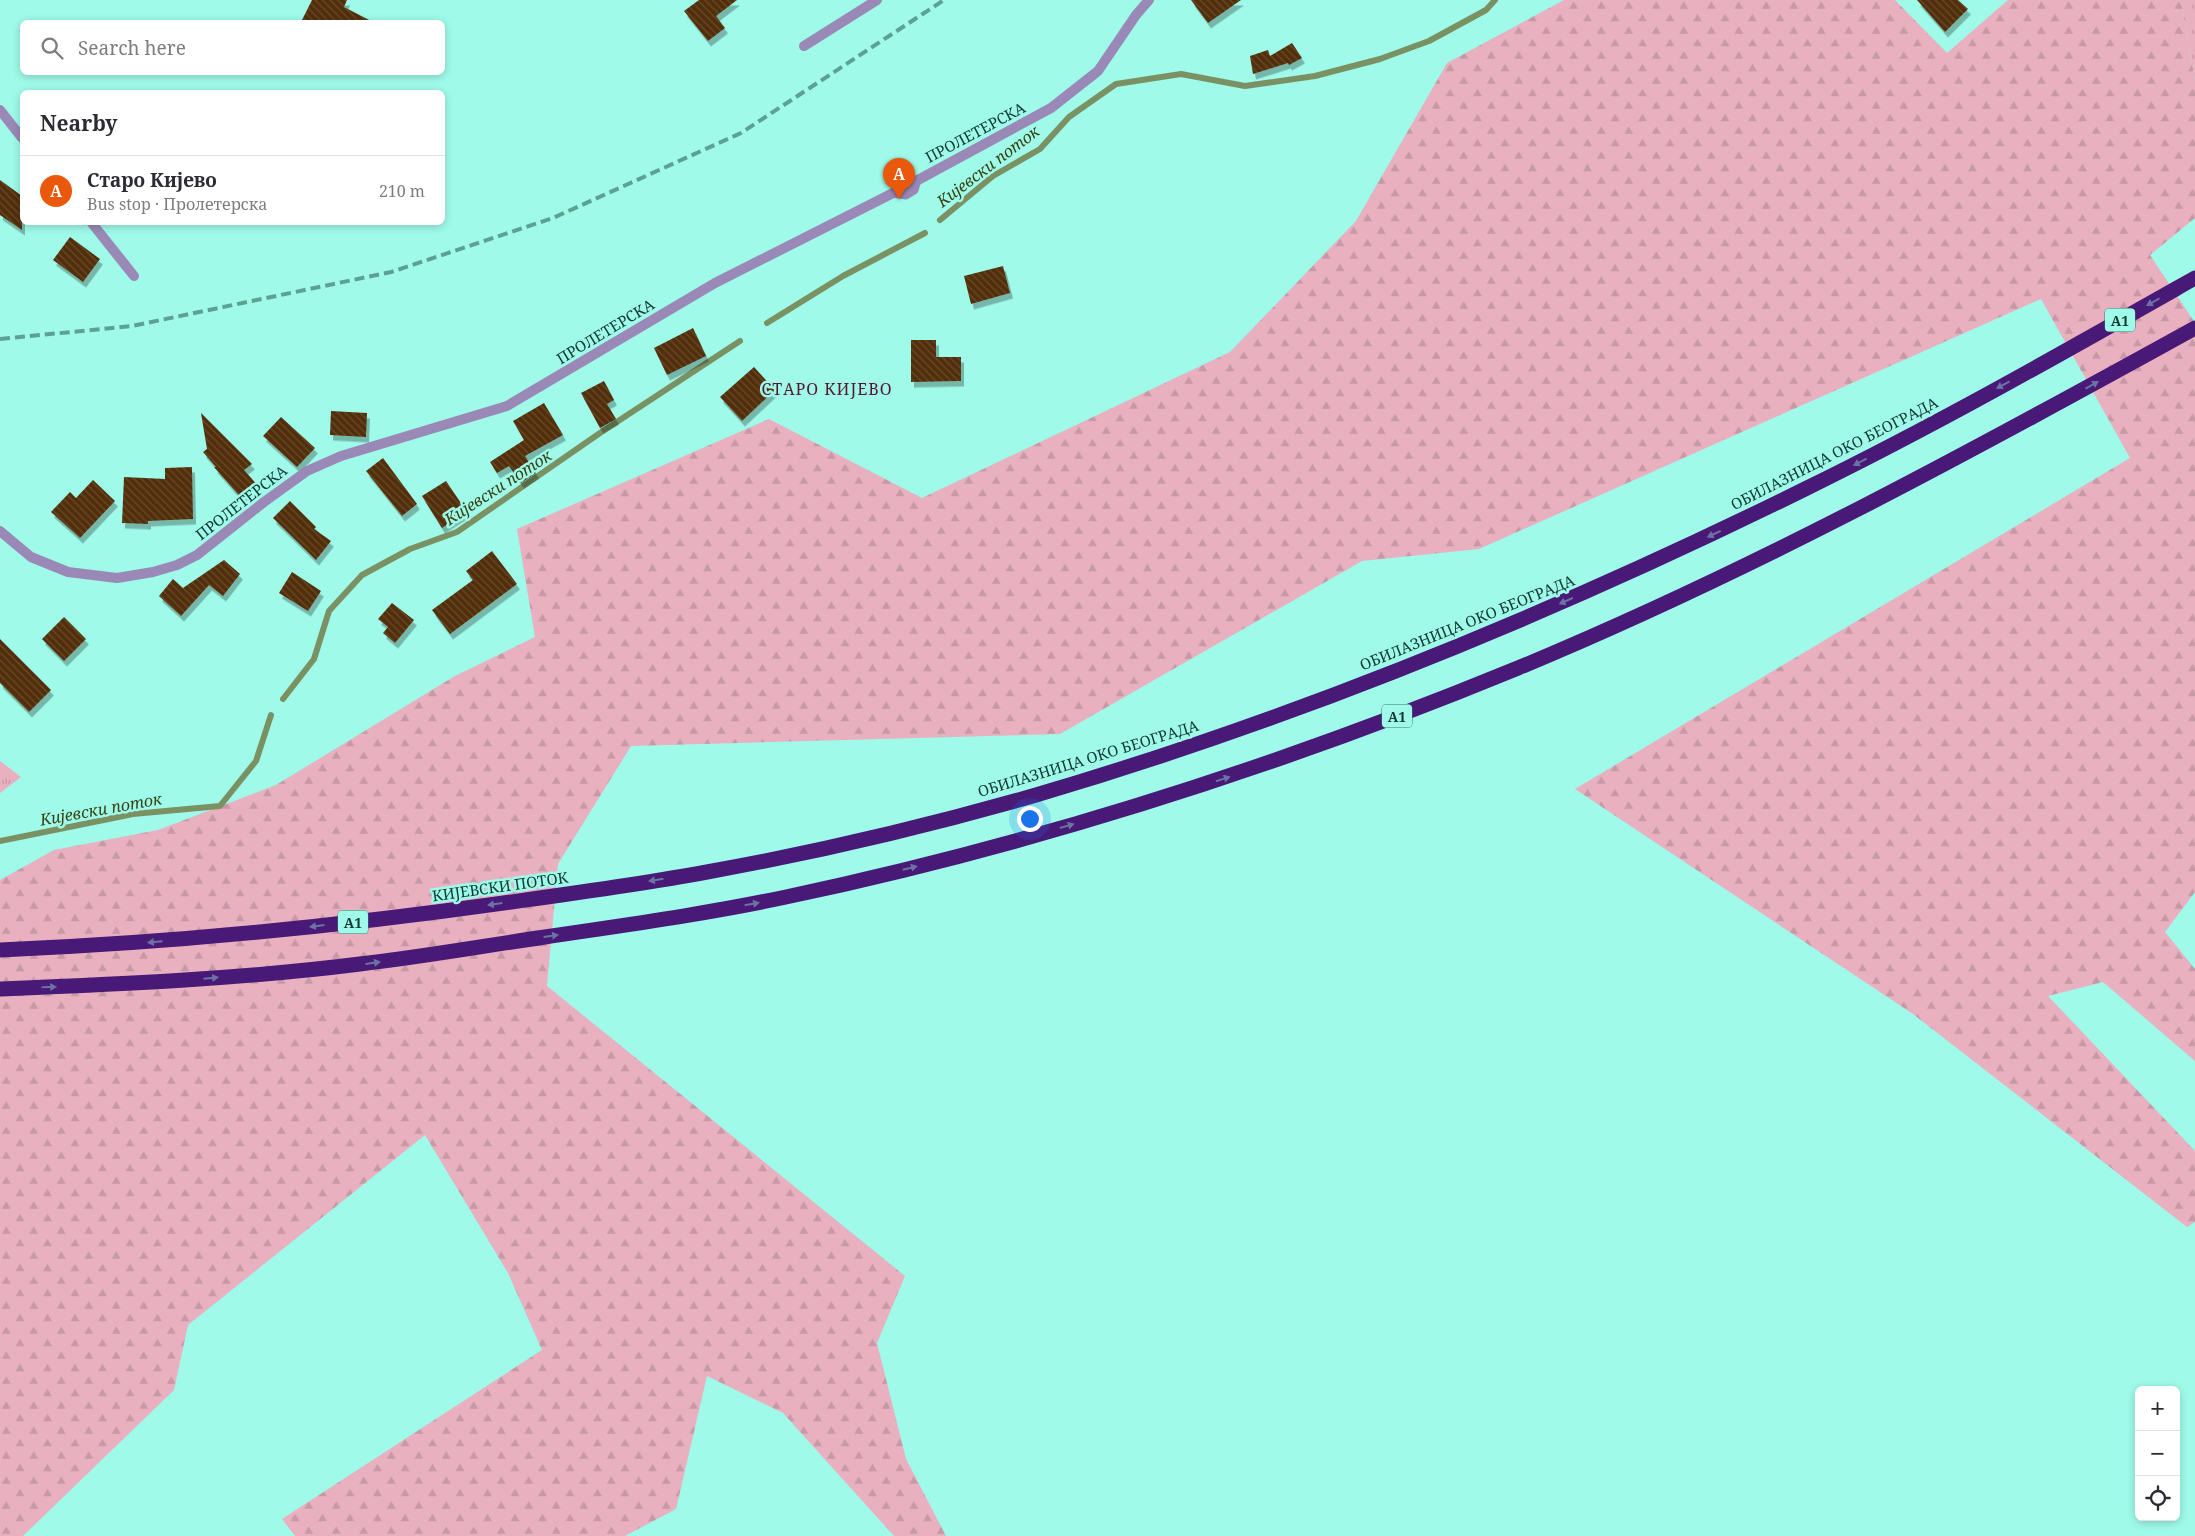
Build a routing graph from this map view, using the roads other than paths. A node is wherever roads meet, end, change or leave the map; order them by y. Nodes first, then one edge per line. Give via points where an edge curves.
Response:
1 (877, 0) edge
2 (1149, 0) edge
3 (804, 46) dead end
4 (0, 110) edge
5 (20, 135) edge
6 (93, 225) edge
7 (134, 276) dead end
8 (2195, 278) edge
9 (2195, 328) edge
10 (0, 531) edge
11 (704, 873) joint
12 (0, 950) edge
13 (0, 989) edge

1 - 3 street
2 - 10 street, ПРОЛЕТЕРСКА via 1098,71 1051,108 894,193 715,283 507,406 347,454 307,471 197,555 177,565 117,578 68,572 31,557
4 - 5 street
6 - 7 street
8 -> 11 highway, ОБИЛАЗНИЦА ОКО БЕОГРАДА / A1 via 1876,453 1714,534 1518,622 1299,708 1026,797 818,850
13 -> 9 highway, A1 via 160,982 362,964 704,912 842,884 1005,844 1230,776 1521,667 1707,583 1913,482
11 -> 12 highway, КИЈЕВСКИ ПОТОК / A1 via 442,912 246,934 148,943

